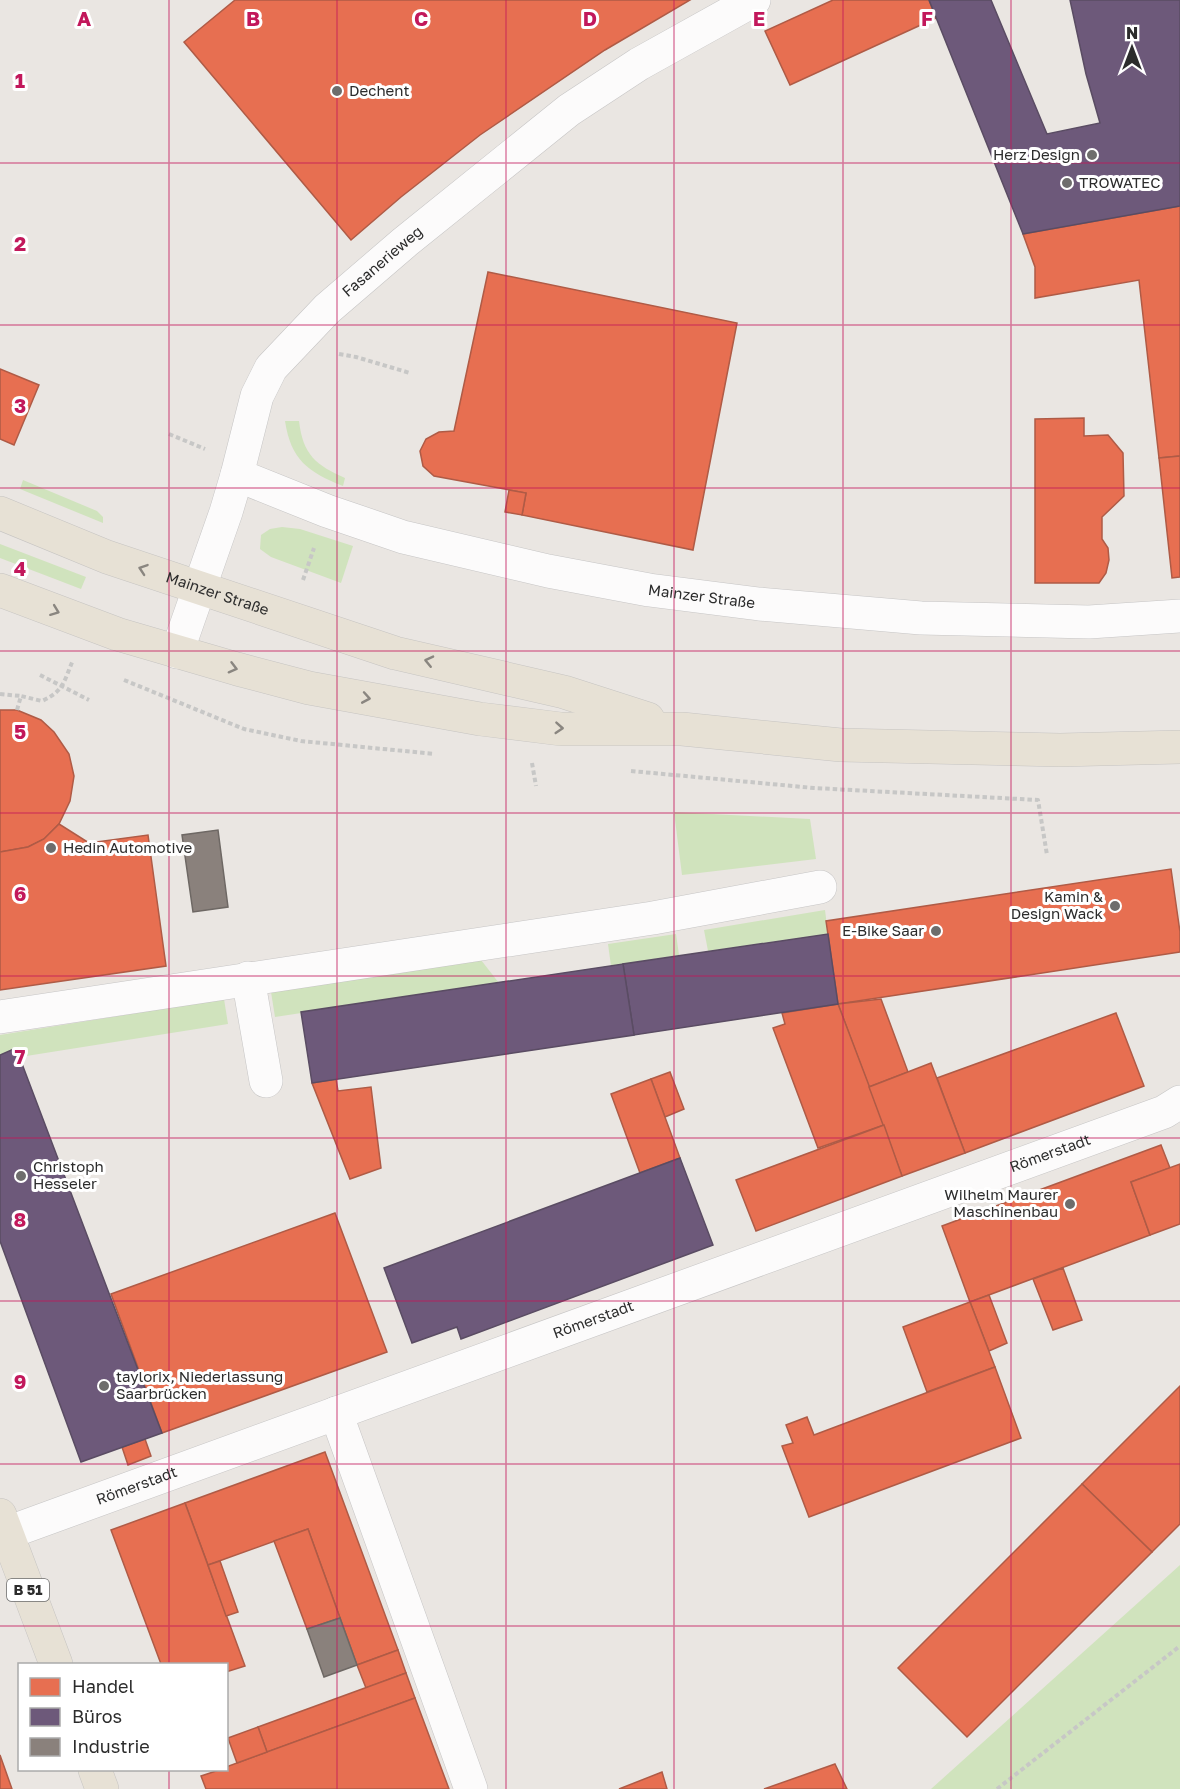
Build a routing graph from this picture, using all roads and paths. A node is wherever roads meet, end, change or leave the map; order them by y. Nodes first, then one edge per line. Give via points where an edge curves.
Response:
1 (754, 0) edge
2 (338, 354) dead end
3 (410, 373) dead end
4 (170, 434) dead end
5 (193, 445) dead end
6 (237, 475) junction
7 (0, 513) edge
8 (198, 588) junction
9 (0, 590) edge
10 (1180, 616) edge
11 (177, 652) junction
12 (73, 660) dead end
13 (40, 675) dead end
14 (62, 686) junction
15 (0, 694) edge
16 (21, 696) junction
17 (89, 700) dead end
18 (17, 710) dead end
19 (682, 729) junction
20 (1180, 747) edge
21 (532, 763) dead end
22 (623, 770) dead end
23 (536, 786) dead end
24 (1047, 855) dead end
25 (820, 887) dead end
26 (248, 978) junction
27 (0, 1017) edge
28 (266, 1081) dead end
29 (1180, 1102) edge
30 (336, 1413) junction
31 (3, 1524) edge
32 (1180, 1646) edge
33 (55, 1663) edge
34 (95, 1771) edge
35 (102, 1789) edge
36 (471, 1789) edge
37 (997, 1789) edge

1 - 6 street, Fasanerieweg via 639,64 569,110 423,226 327,309 271,368 257,396
2 - 3 path
4 - 5 path
6 - 8 street, Fasanerieweg
6 - 10 street, Mainzer Straße via 403,537 649,590 759,604 933,618 1089,622
8 -> 7 main road, Mainzer Straße via 107,557
8 - 11 street, Fasanerieweg
19 -> 8 main road, Mainzer Straße via 564,692 395,653
9 -> 11 main road, Mainzer Straße
11 -> 19 main road, Mainzer Straße via 309,688 480,719 561,729
12 - 14 path
13 - 14 path
14 - 16 path via 42,701
14 - 17 path
15 - 16 path
16 - 18 path
19 - 20 main road, Mainzer Straße via 841,745 1060,750
21 - 23 path
22 - 24 path via 814,788 1038,800
25 - 26 street via 653,918
26 - 27 street
26 - 28 street
29 - 30 street, Römerstadt via 1164,1112
30 - 31 street, Römerstadt
30 - 36 street
31 - 33 main road, B 51
32 - 37 path
34 - 35 main road

